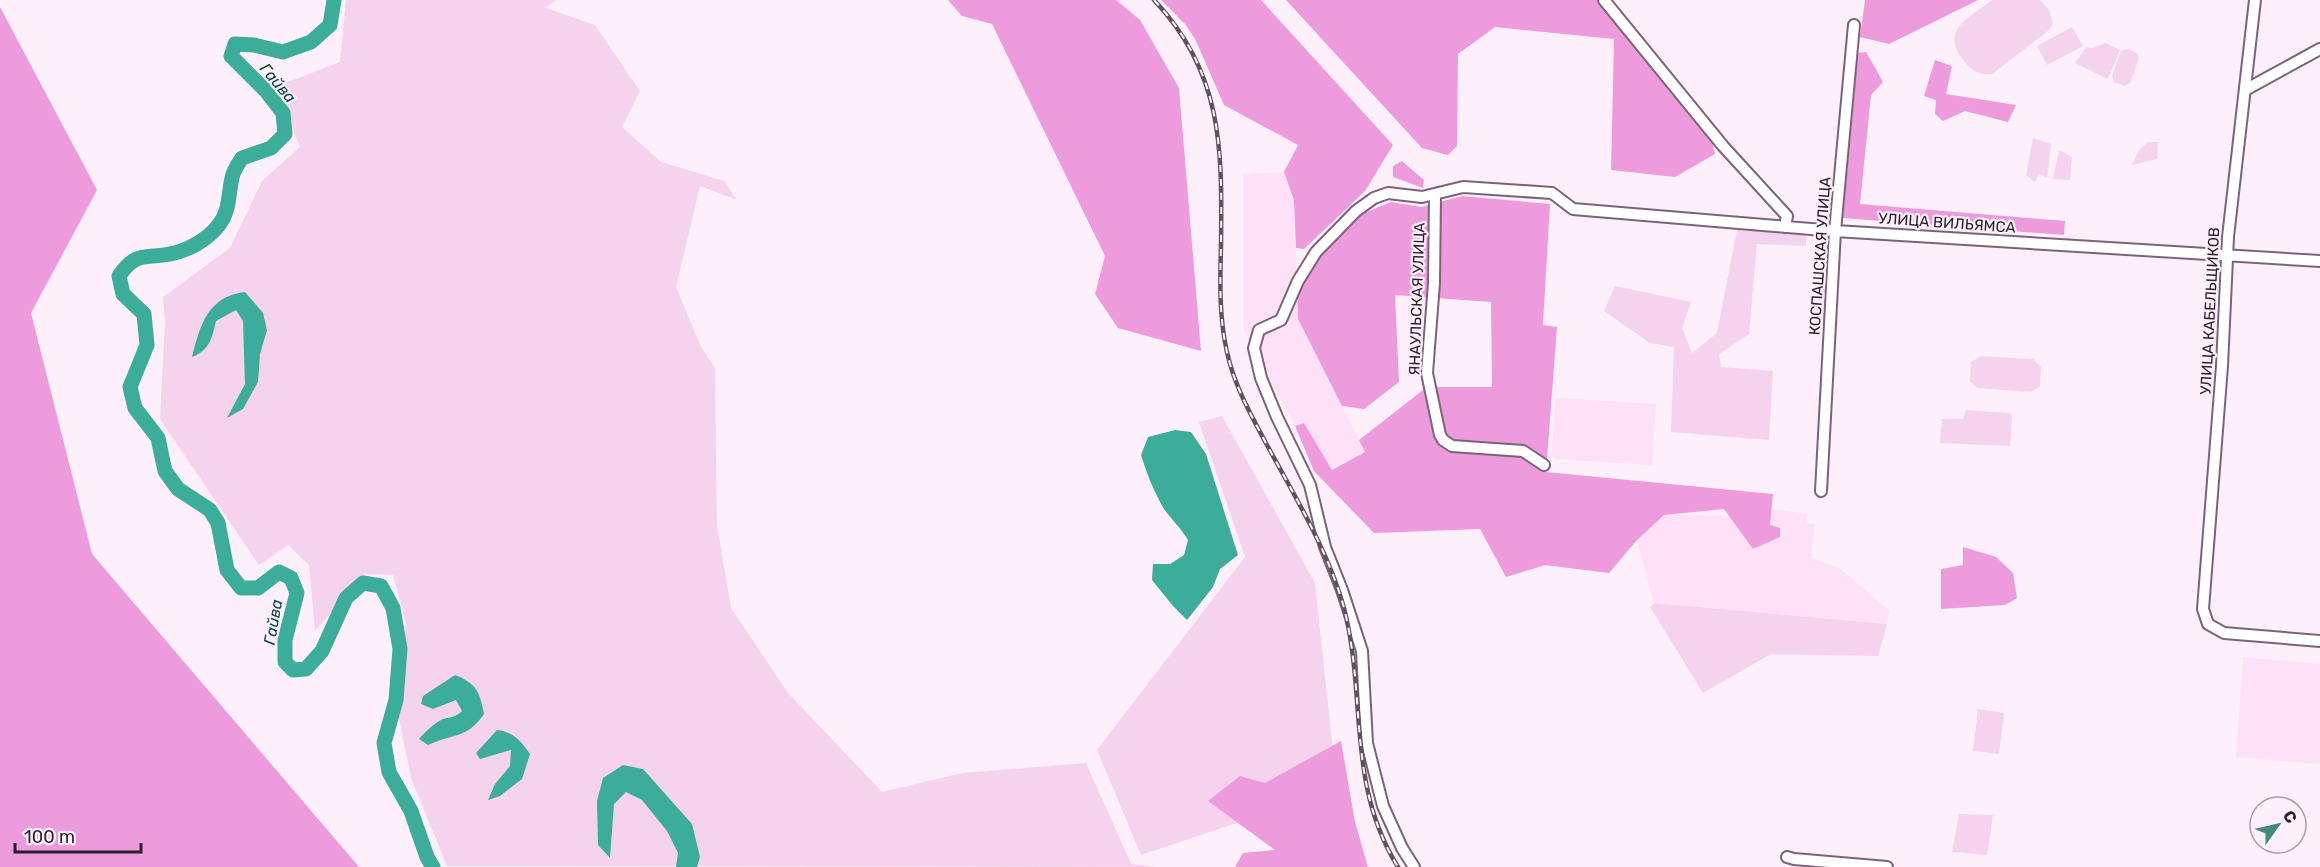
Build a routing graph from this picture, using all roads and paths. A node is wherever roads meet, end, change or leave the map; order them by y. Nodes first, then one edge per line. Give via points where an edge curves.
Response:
1 (1604, 0) edge
2 (2255, 0) edge
3 (1854, 25) dead end
4 (2320, 49) edge
5 (2245, 90) junction
6 (1435, 194) junction
7 (1785, 226) junction
8 (1835, 231) junction
9 (2227, 255) junction
10 (2320, 261) edge
11 (1544, 465) dead end
12 (1821, 490) dead end
13 (2320, 641) edge
14 (1787, 857) dead end
15 (1414, 867) edge
16 (1887, 867) edge

1 - 7 street via 1723,146 1776,202 1787,216
2 - 5 street, УЛИЦА КАБЕЛЬЩИКОВ
3 - 8 street, КОСПАШСКАЯ УЛИЦА
4 - 5 street
5 - 9 street, УЛИЦА КАБЕЛЬЩИКОВ
6 - 7 street, УЛИЦА ВИЛЬЯМСА via 1463,188 1552,193 1573,208
6 - 11 street, ЯНАУЛЬСКАЯ УЛИЦА via 1427,373 1440,435 1452,446 1523,451
6 - 15 street via 1422,197 1388,193 1356,211 1316,252 1281,320 1259,330 1254,348 1261,378 1310,485 1325,547 1362,651 1370,759 1383,806
7 - 8 street, УЛИЦА ВИЛЬЯМСА
8 - 9 street, УЛИЦА ВИЛЬЯМСА
8 - 12 street, КОСПАШСКАЯ УЛИЦА
9 - 10 street, УЛИЦА ВИЛЬЯМСА
9 - 13 street, УЛИЦА КАБЕЛЬЩИКОВ via 2203,609 2208,624 2224,633
14 - 16 street

